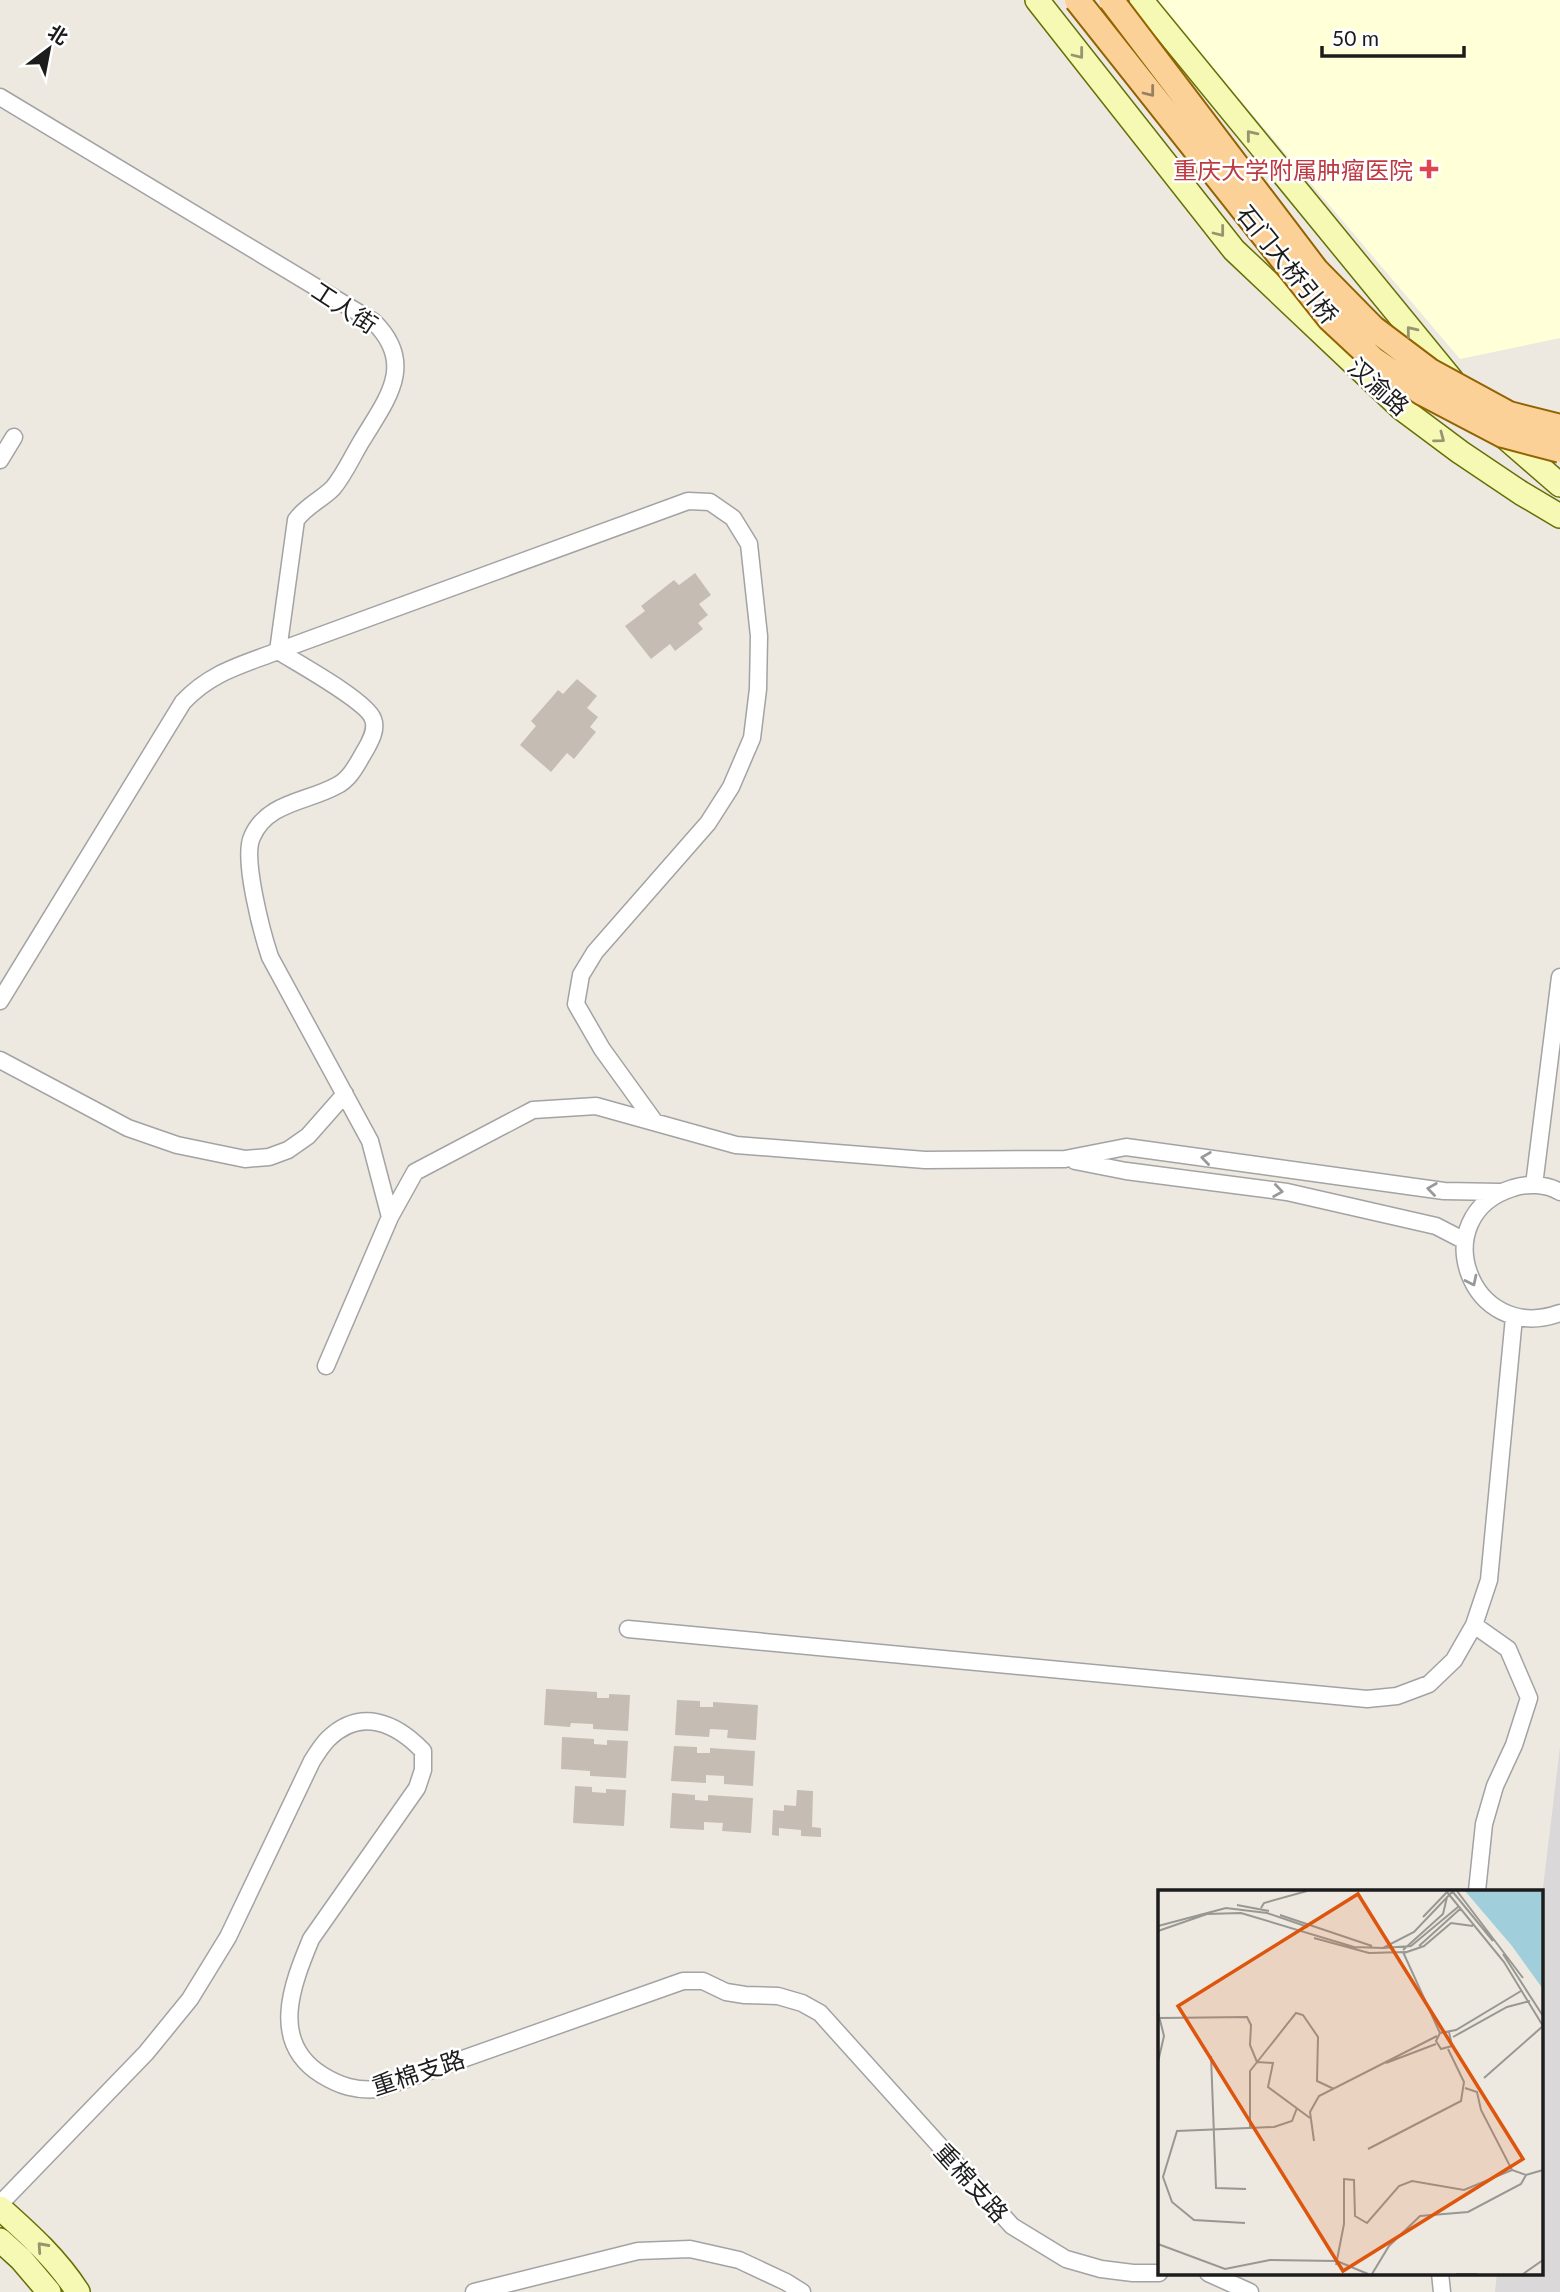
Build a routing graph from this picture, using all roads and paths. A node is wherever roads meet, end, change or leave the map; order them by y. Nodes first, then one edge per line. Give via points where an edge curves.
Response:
1 (1037, 0) edge
2 (1077, 0) edge
3 (1111, 0) edge
4 (1140, 0) edge
5 (0, 97) edge
6 (1560, 427) edge
7 (14, 437) dead end
8 (1560, 450) edge
9 (0, 460) edge
10 (1560, 485) edge
11 (1560, 516) edge
12 (278, 651) junction
13 (1560, 977) edge
14 (0, 1001) edge
15 (0, 1060) edge
16 (345, 1094) junction
17 (654, 1121) junction
18 (1065, 1159) junction
19 (1534, 1185) junction
20 (1500, 1192) junction
21 (1560, 1192) edge
22 (390, 1217) junction
23 (1465, 1241) junction
24 (1560, 1313) edge
25 (1514, 1317) junction
26 (326, 1366) dead end
27 (1474, 1625) junction
28 (628, 1629) dead end
29 (1477, 1890) edge
30 (0, 2206) edge
31 (0, 2240) edge
32 (1158, 2273) edge
33 (1210, 2274) edge
34 (1440, 2274) edge
35 (49, 2292) edge
36 (78, 2292) edge
37 (474, 2292) edge
38 (802, 2292) edge
39 (1250, 2292) edge
40 (1442, 2292) edge

1 -> 11 street, 汉渝路 via 1234,250 1401,408 1460,453
2 -> 8 main road, 石门大桥引桥, bridge via 1330,318 1374,360 1421,392 1503,435
3 - 6 main road, 石门大桥引桥, bridge via 1316,270 1373,328 1430,370 1509,414
10 -> 4 street via 1498,430 1441,368
5 - 12 street, 工人街 via 374,322 388,336 396,367 386,400 332,489 296,520
7 - 9 street
12 - 14 street via 218,674 183,702
12 - 16 street via 364,705 374,720 373,736 352,773 338,786 281,806 264,819 251,837 248,855 270,957
12 - 17 street via 688,502 710,502 733,518 749,544 759,636 752,738 731,787 708,822 595,952 581,975 576,1004 601,1049
13 - 19 street
15 - 16 street via 128,1128 177,1145 245,1159 288,1150 308,1136
16 - 22 street via 370,1141
17 - 18 street via 736,1145 925,1160
17 - 22 street via 596,1106 533,1110 415,1172
20 -> 18 street via 1444,1191 1126,1147
18 -> 23 street via 1287,1192 1436,1226
19 - 20 street
19 - 21 street
20 - 23 street via 1471,1221
22 - 26 street
23 -> 25 street via 1465,1265 1474,1289 1492,1307
24 - 25 street via 1536,1320
25 - 27 street via 1489,1580
27 - 28 street via 1454,1660 1429,1684 1397,1696 1367,1699
27 - 29 street via 1508,1649 1528,1698 1484,1824
30 - 32 street, 重棉支路 via 146,2053 190,1999 228,1937 312,1760 346,1725 366,1720 389,1725 410,1737 423,1751 423,1770 417,1788 311,1939 299,1966 290,1997 289,2027 296,2050 315,2070 359,2091 378,2090 683,1981 703,1981 726,1992 778,1996 820,2013 1012,2226 1066,2259 1101,2269
36 -> 30 street via 38,2241
31 - 35 street
33 - 39 street
34 - 40 street
37 - 38 street via 638,2251 690,2249 739,2260

